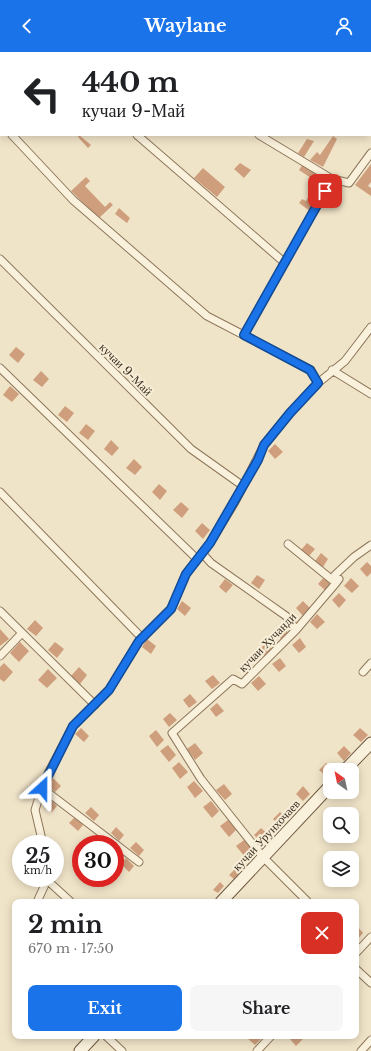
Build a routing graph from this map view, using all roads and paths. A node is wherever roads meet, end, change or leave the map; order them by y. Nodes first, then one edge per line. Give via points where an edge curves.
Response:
1 (13, 136) edge
2 (138, 136) edge
3 (261, 136) edge
4 (371, 153) edge
5 (332, 179) junction
6 (0, 259) edge
7 (285, 263) junction
8 (371, 327) edge
9 (244, 335) junction
10 (0, 368) edge
11 (332, 370) junction
12 (318, 383) junction
13 (371, 394) edge
14 (243, 486) junction
15 (0, 492) edge
16 (288, 544) dead end
17 (371, 545) edge
18 (202, 553) junction
19 (197, 559) junction
20 (336, 583) junction
21 (0, 611) edge
22 (296, 630) junction
23 (21, 634) junction
24 (142, 638) junction
25 (0, 656) edge
26 (371, 663) edge
27 (363, 672) dead end
28 (95, 705) junction
29 (371, 743) edge
30 (352, 763) edge
31 (42, 788) junction
32 (323, 793) edge
33 (41, 835) edge
34 (263, 856) junction
35 (139, 862) dead end
36 (44, 887) edge
37 (56, 887) edge
38 (38, 899) edge
39 (69, 899) edge
40 (224, 899) edge
41 (305, 899) edge
42 (371, 937) edge
43 (359, 950) edge
44 (359, 972) edge
45 (371, 983) edge
46 (91, 1039) edge
47 (109, 1039) edge
48 (268, 1039) edge
49 (371, 1040) edge
50 (80, 1051) edge
51 (122, 1051) edge
52 (257, 1051) edge
53 (361, 1051) edge

1 - 9 street via 73,200 207,316
2 - 7 street
3 - 5 street
4 - 5 street via 349,183
5 - 7 street
6 - 14 street, кучаи 9-Май via 191,449
7 - 9 street
8 - 11 street via 345,361
9 - 12 street via 310,370
10 - 19 street
11 - 12 street
11 - 13 street
12 - 14 street via 264,445
14 - 18 street
15 - 24 street
16 - 20 street
17 - 20 street, кучаи Хучанди via 335,575 339,579
18 - 19 street
18 - 22 street via 211,563 286,616
19 - 24 street via 186,574 171,609
20 - 22 street, кучаи Хучанди
21 - 23 street
22 - 34 street, кучаи Хучанди via 242,684 233,679 172,733 201,779
23 - 25 street
23 - 28 street
24 - 28 street via 109,690
26 - 27 street
28 - 31 street via 73,726
29 - 30 street
31 - 33 street via 35,810
31 - 35 street
32 - 34 street, кучаи Урунхочаев
34 - 40 street, кучаи Урунхочаев
34 - 41 street
36 - 38 street
37 - 39 street
42 - 43 street
44 - 45 street
46 - 50 street
47 - 51 street
48 - 52 street
49 - 53 street

